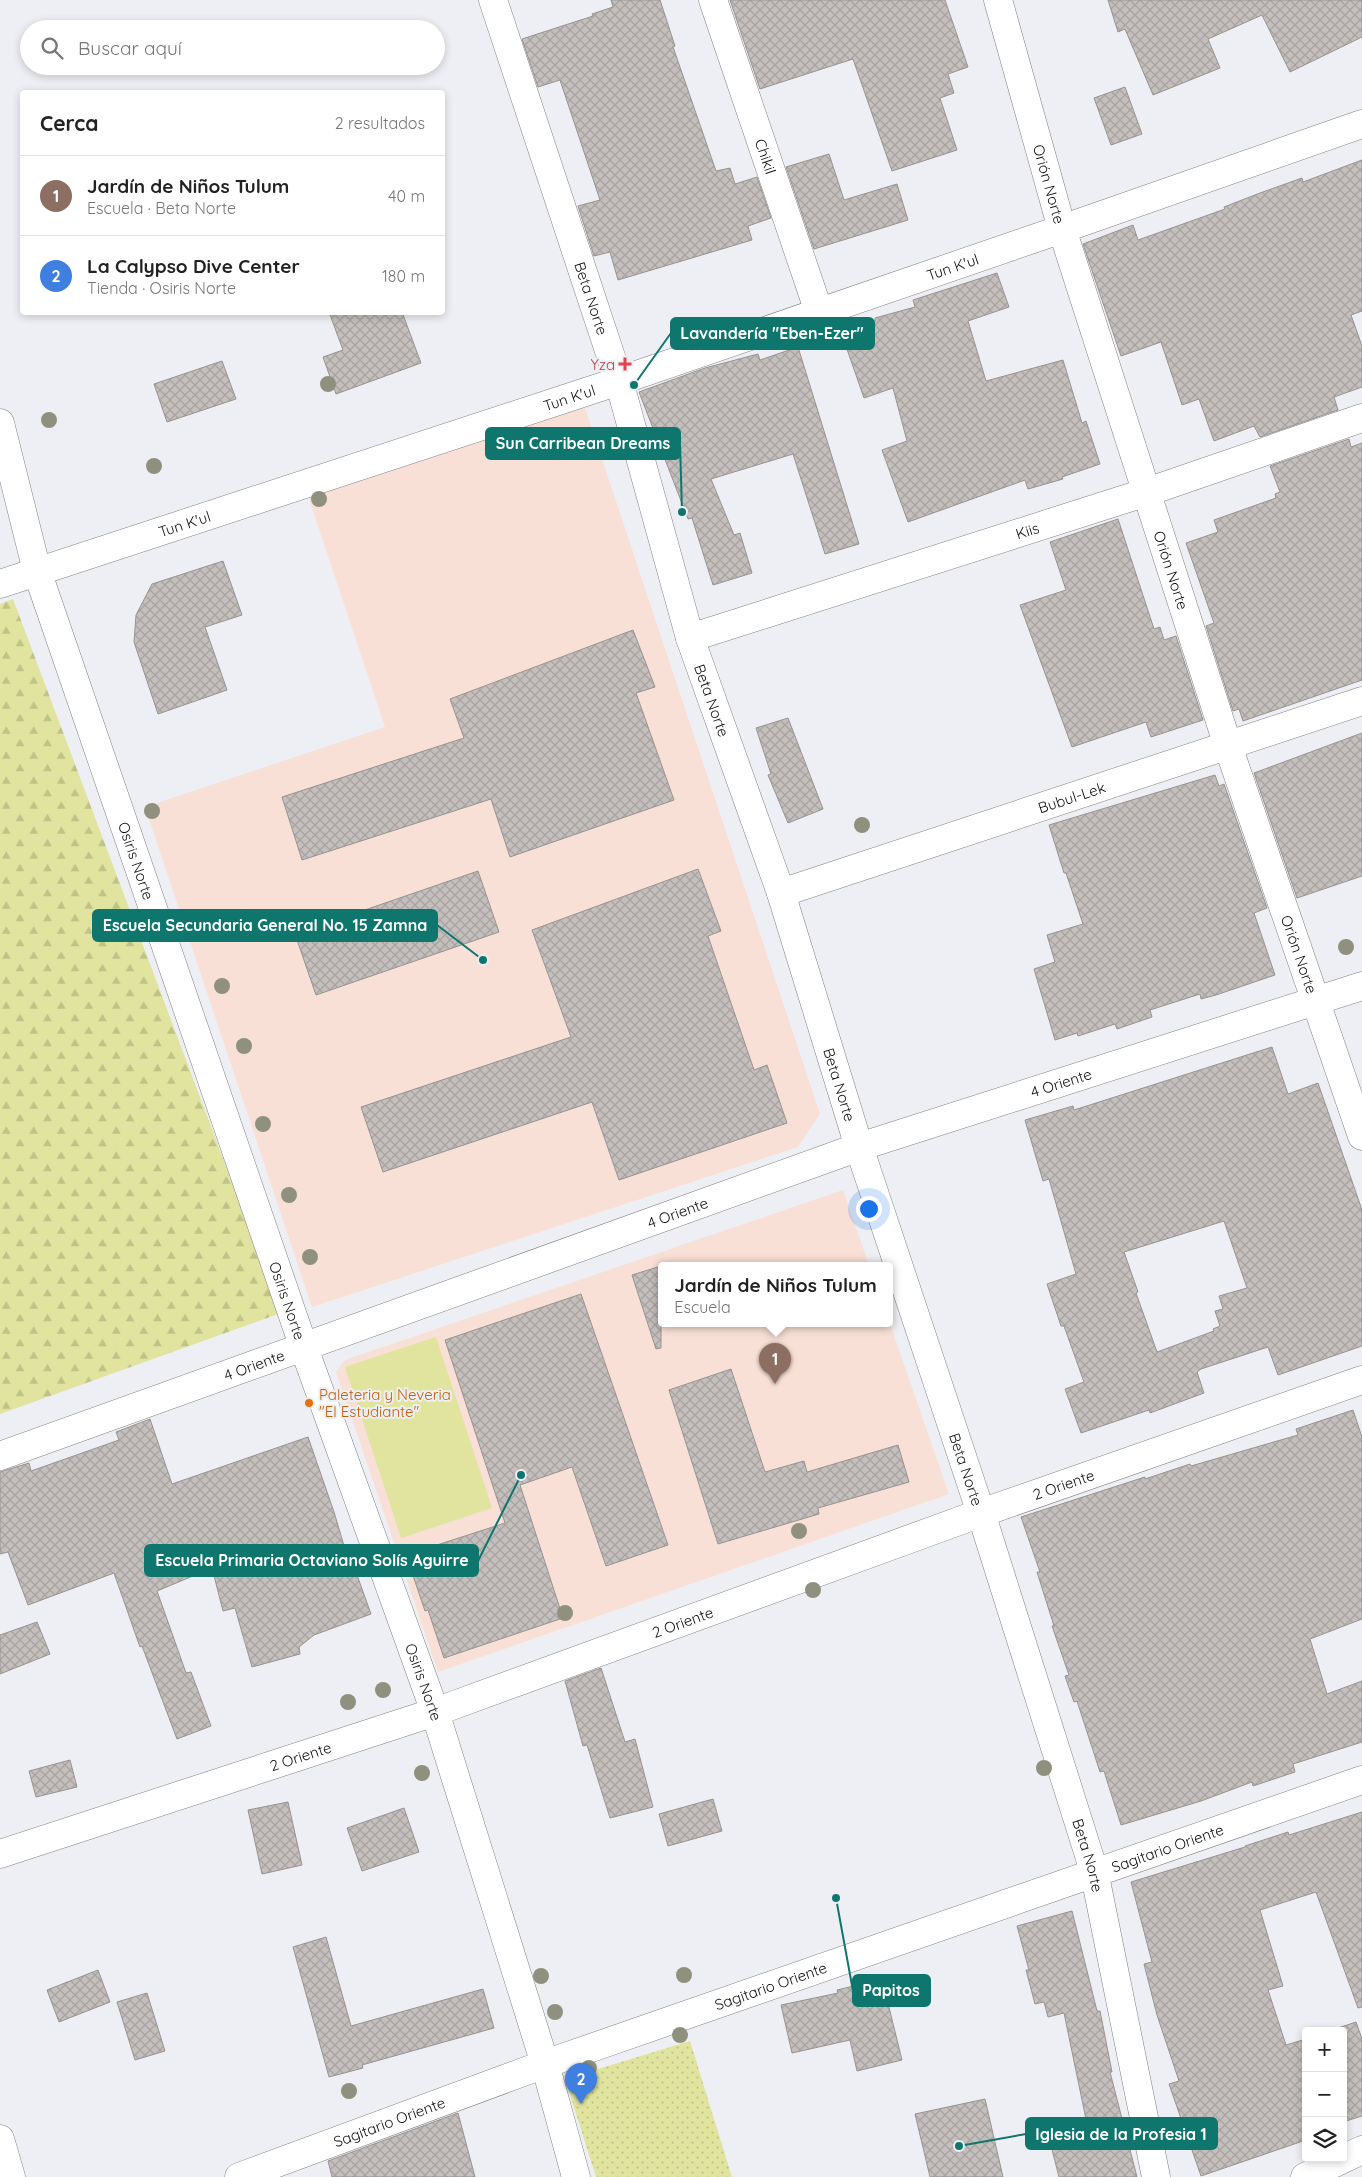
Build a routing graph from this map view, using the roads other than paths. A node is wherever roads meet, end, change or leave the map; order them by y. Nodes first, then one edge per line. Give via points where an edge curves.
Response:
1 (493, 0) edge
2 (713, 0) edge
3 (998, 0) edge
4 (1362, 124) edge
5 (1062, 229) junction
6 (819, 312) junction
7 (619, 381) junction
8 (1362, 418) edge
9 (0, 423) edge
10 (1147, 492) junction
11 (37, 571) junction
12 (0, 584) edge
13 (690, 638) junction
14 (1362, 701) edge
15 (1228, 746) junction
16 (780, 892) junction
17 (1362, 986) edge
18 (1314, 1002) junction
19 (1362, 1136) edge
20 (859, 1147) junction
21 (304, 1348) junction
22 (1362, 1380) edge
23 (0, 1456) edge
24 (981, 1513) junction
25 (435, 1712) junction
26 (1362, 1780) edge
27 (0, 1854) edge
28 (1094, 1871) junction
29 (545, 2064) junction
30 (0, 2140) edge
31 (1362, 2150) edge
32 (11, 2177) edge
33 (239, 2177) edge
34 (576, 2177) edge
35 (1156, 2177) edge
36 (1304, 2177) edge

1 - 7 street, Beta Norte
2 - 6 street, Chikil
3 - 5 street, Orión Norte
4 - 5 street, Tun K'ul
5 - 6 street, Tun K'ul
5 - 10 street, Orión Norte
6 - 7 street, Tun K'ul
7 - 11 street, Tun K'ul
7 - 13 street, Beta Norte
8 - 10 street, Kiis
9 - 11 street, Osiris Norte
10 - 13 street, Kiis
10 - 15 street, Orión Norte
11 - 12 street, Tun K'ul
11 - 21 street, Osiris Norte
13 - 16 street, Beta Norte
14 - 15 street, Bubul-Lek
15 - 16 street, Bubul-Lek
15 - 18 street, Orión Norte
16 - 20 street, Beta Norte
17 - 18 street, 4 Oriente
18 - 19 street, Orión Norte
18 - 20 street, 4 Oriente
20 - 21 street, 4 Oriente
20 - 24 street, Beta Norte
21 - 23 street, 4 Oriente
21 - 25 street, Osiris Norte
22 - 24 street, 2 Oriente
24 - 25 street, 2 Oriente
24 - 28 street, Beta Norte
25 - 27 street, 2 Oriente
25 - 29 street, Osiris Norte
26 - 28 street, Sagitario Oriente
28 - 29 street, Sagitario Oriente
28 - 35 street, Beta Norte
29 - 33 street, Sagitario Oriente
29 - 34 street, Osiris Norte
30 - 32 street
31 - 36 street

